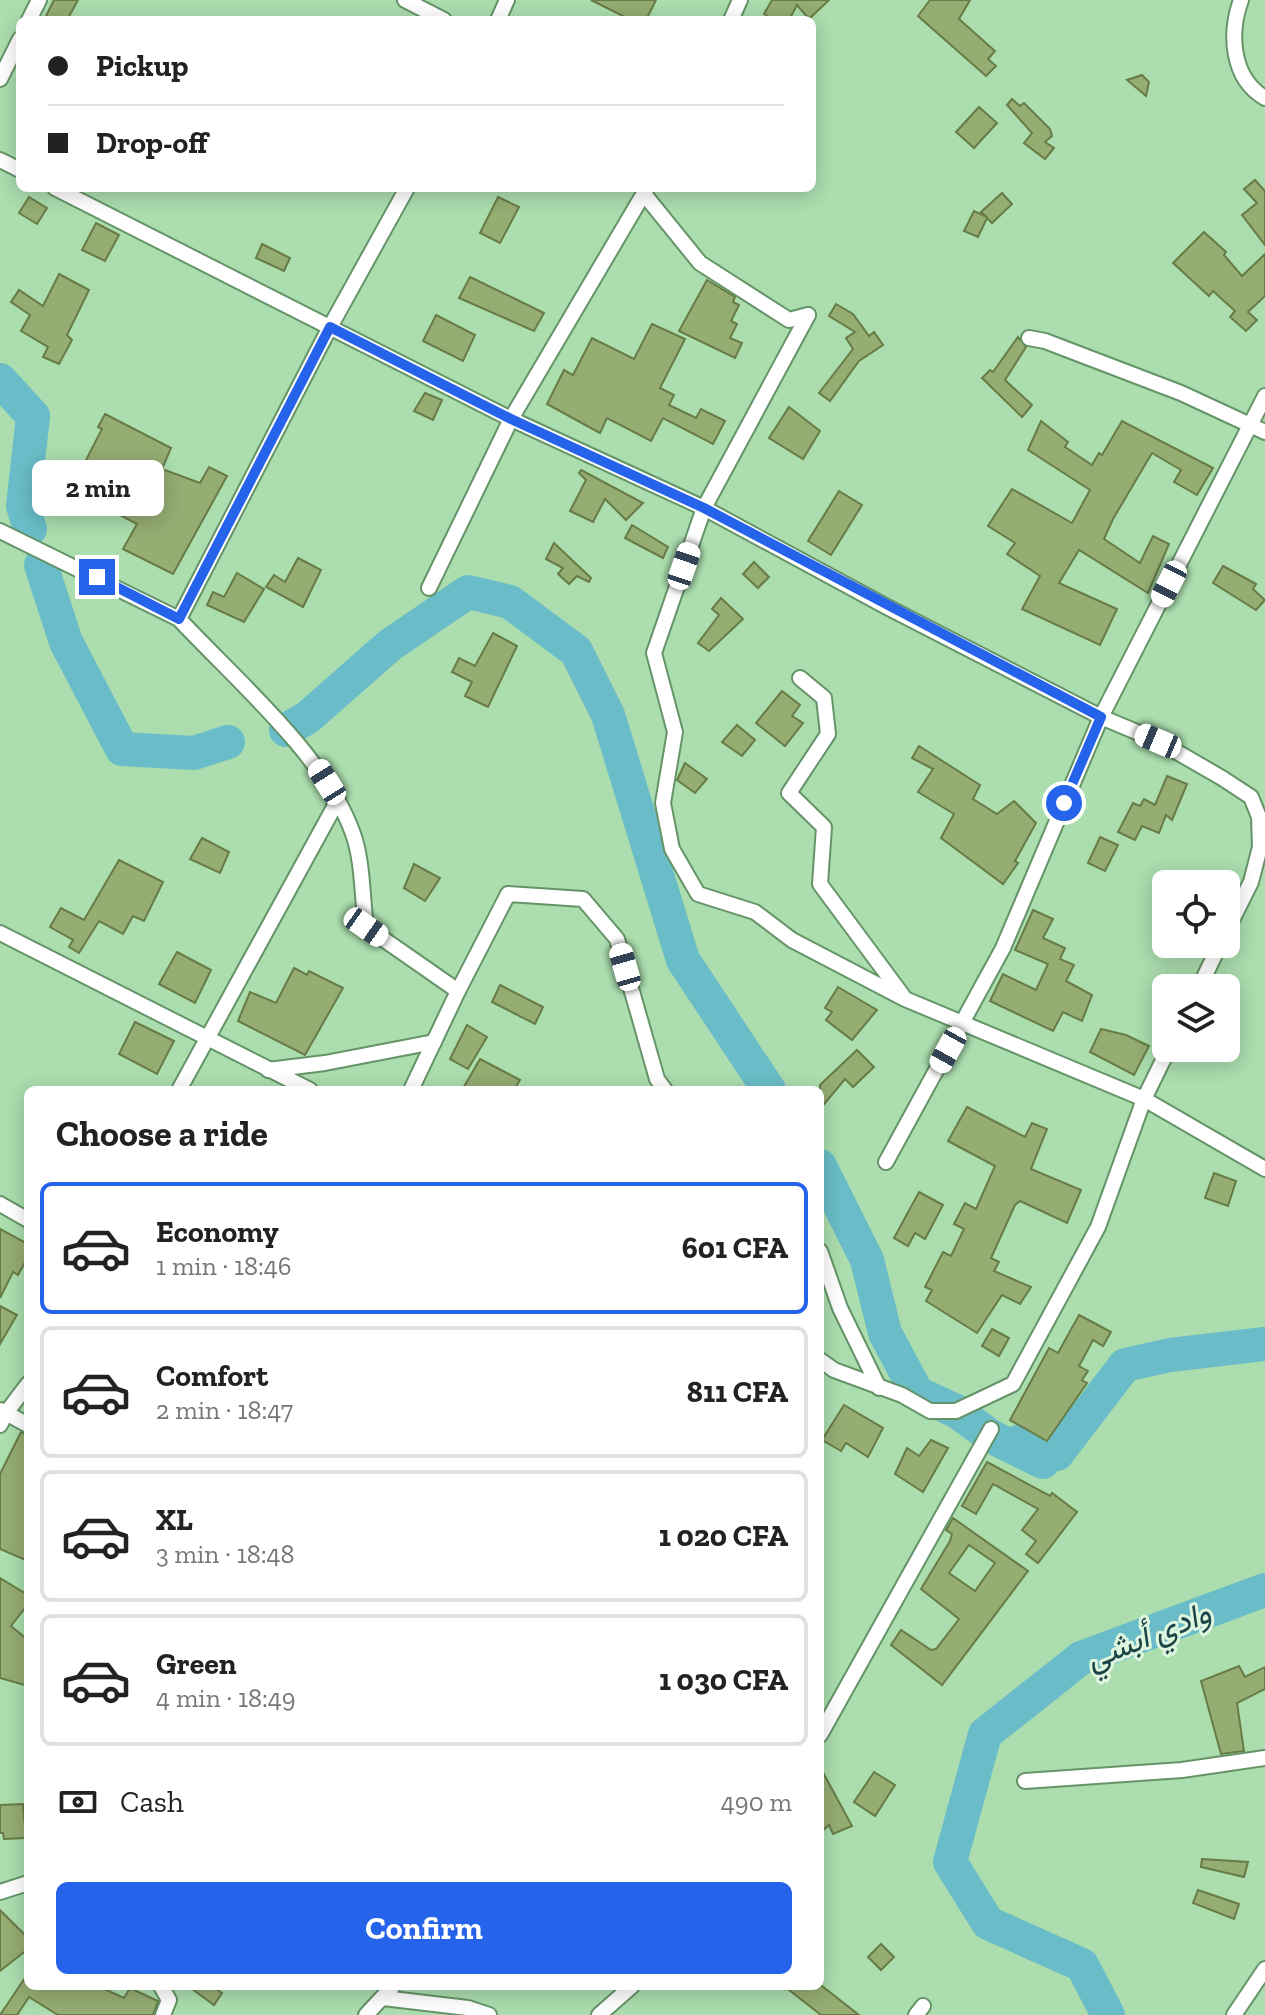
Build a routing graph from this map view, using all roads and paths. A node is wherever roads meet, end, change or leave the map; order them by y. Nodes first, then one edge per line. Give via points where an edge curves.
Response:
1 (405, 0) edge
2 (1241, 0) edge
3 (436, 16) edge
4 (16, 47) edge
5 (0, 79) edge
6 (1265, 98) edge
7 (63, 192) edge
8 (405, 192) edge
9 (644, 192) edge
10 (646, 192) edge
11 (330, 327) junction
12 (1029, 338) dead end
13 (1265, 396) edge
14 (511, 419) junction
15 (1250, 425) junction
16 (1265, 432) edge
17 (704, 508) junction
18 (0, 531) edge
19 (429, 588) dead end
20 (179, 619) junction
21 (800, 678) dead end
22 (1101, 717) junction
23 (338, 800) junction
24 (1240, 904) edge
25 (0, 933) edge
26 (458, 991) junction
27 (905, 999) junction
28 (963, 1022) junction
29 (206, 1040) junction
30 (434, 1042) junction
31 (1162, 1062) edge
32 (268, 1070) junction
33 (181, 1086) edge
34 (302, 1086) edge
35 (413, 1086) edge
36 (662, 1086) edge
37 (1144, 1099) junction
38 (886, 1162) dead end
39 (1265, 1169) edge
40 (0, 1204) edge
41 (24, 1218) edge
42 (824, 1262) edge
43 (824, 1362) edge
44 (879, 1388) junction
45 (24, 1389) edge
46 (2, 1416) edge
47 (24, 1424) edge
48 (991, 1429) dead end
49 (824, 1728) edge
50 (1265, 1758) edge
51 (1025, 1781) dead end
52 (24, 1884) edge
53 (0, 1892) edge
54 (1265, 1969) edge
55 (163, 1990) edge
56 (627, 1990) edge
57 (388, 1992) edge
58 (163, 2015) edge
59 (366, 2015) edge
60 (489, 2015) edge
61 (599, 2015) edge
62 (1234, 2015) edge

1 - 3 street
2 - 6 street via 1232,24 1238,61 1245,79
4 - 5 street
7 - 11 street
8 - 11 street
9 - 14 street
10 - 17 street via 700,263 789,320 808,315
11 - 14 street
11 - 20 street
12 - 15 street via 1181,393
13 - 15 street
14 - 17 street
14 - 19 street
15 - 16 street
15 - 22 street
17 - 22 street
17 - 27 street via 654,653 675,732 663,803 672,849 698,894 755,912 792,940
18 - 20 street
20 - 23 street via 315,764
21 - 27 street via 824,698 828,734 789,793 824,827 820,884
22 - 24 street via 1158,741 1251,797 1259,817 1260,847
22 - 28 street via 1003,948
23 - 26 street via 353,833 366,927
23 - 29 street
25 - 29 street
26 - 30 street
26 - 36 street via 508,894 583,899 617,939
27 - 28 street
28 - 37 street
28 - 38 street
29 - 32 street
29 - 33 street
30 - 32 street
30 - 35 street
31 - 37 street
32 - 34 street
37 - 39 street
37 - 44 street via 1098,1227 1013,1384 956,1411 930,1411
40 - 41 street
42 - 44 street
43 - 44 street
45 - 46 street
46 - 47 street
48 - 49 street
50 - 51 street via 1182,1770
52 - 53 street
54 - 62 street
55 - 58 street via 169,2000
56 - 61 street
57 - 59 street
57 - 60 street

